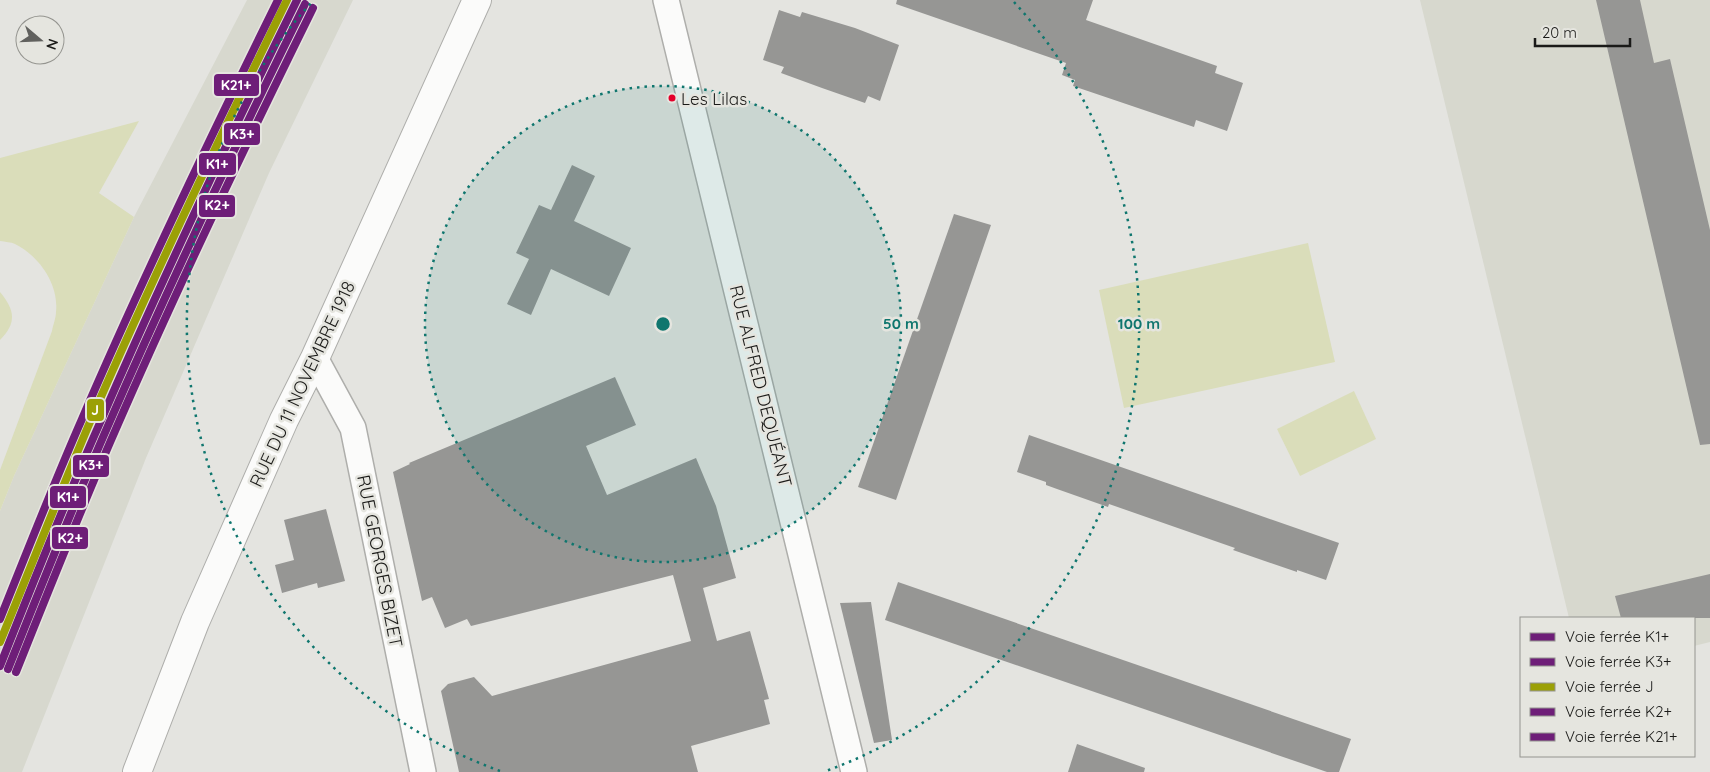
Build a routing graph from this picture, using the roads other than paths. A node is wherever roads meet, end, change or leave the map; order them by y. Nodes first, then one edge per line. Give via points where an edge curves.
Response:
1 (477, 0) edge
2 (666, 0) edge
3 (315, 358) junction
4 (137, 772) edge
5 (423, 772) edge
6 (854, 772) edge

1 - 3 street, RUE DU 11 NOVEMBRE 1918
2 - 6 street, RUE ALFRED DEQUÉANT
3 - 4 street, RUE DU 11 NOVEMBRE 1918 via 284,420 195,622
3 - 5 street, RUE GEORGES BIZET via 354,428

